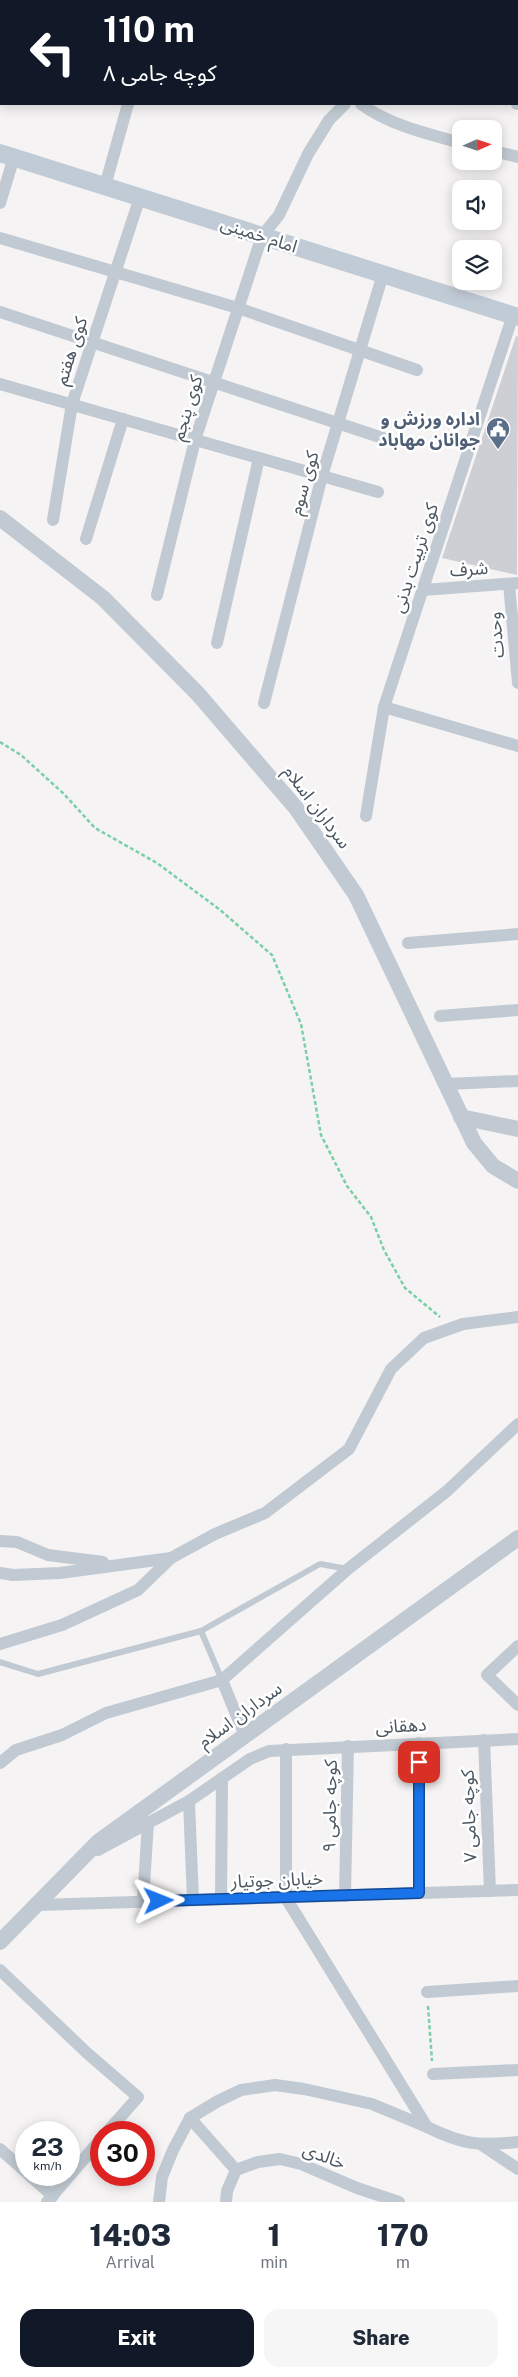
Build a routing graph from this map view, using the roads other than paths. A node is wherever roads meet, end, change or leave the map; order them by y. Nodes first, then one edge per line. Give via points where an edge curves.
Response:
1 (128, 105) edge
2 (344, 105) edge
3 (363, 105) edge
4 (452, 140) edge
5 (502, 153) edge
6 (7, 155) edge
7 (518, 157) edge
8 (105, 186) junction
9 (140, 197) junction
10 (0, 203) edge
11 (262, 236) junction
12 (0, 238) edge
13 (115, 272) junction
14 (383, 274) junction
15 (238, 308) junction
16 (0, 312) edge
17 (515, 316) edge
18 (92, 342) junction
19 (360, 352) junction
20 (417, 370) dead end
21 (214, 382) junction
22 (0, 384) edge
23 (72, 404) junction
24 (123, 419) junction
25 (340, 424) junction
26 (195, 440) junction
27 (392, 441) dead end
28 (259, 458) junction
29 (322, 476) junction
30 (378, 492) dead end
31 (0, 518) edge
32 (53, 520) dead end
33 (86, 540) dead end
34 (513, 583) edge
35 (423, 590) junction
36 (157, 595) dead end
37 (217, 643) dead end
38 (518, 684) edge
39 (264, 703) dead end
40 (384, 707) junction
41 (518, 746) edge
42 (366, 816) dead end
43 (518, 934) edge
44 (408, 943) dead end
45 (518, 1010) edge
46 (440, 1016) dead end
47 (518, 1081) edge
48 (445, 1084) junction
49 (461, 1117) junction
50 (518, 1129) edge
51 (518, 1181) edge
52 (518, 1317) edge
53 (518, 1424) edge
54 (518, 1538) edge
55 (0, 1541) edge
56 (171, 1558) junction
57 (118, 1564) junction
58 (348, 1569) junction
59 (0, 1573) edge
60 (201, 1631) junction
61 (0, 1644) edge
62 (518, 1646) edge
63 (0, 1662) edge
64 (222, 1680) junction
65 (518, 1705) edge
66 (245, 1736) junction
67 (518, 1739) edge
68 (484, 1740) junction
69 (419, 1743) junction
70 (348, 1746) junction
71 (286, 1749) junction
72 (0, 1763) edge
73 (222, 1778) junction
74 (189, 1801) junction
75 (148, 1822) junction
76 (80, 1860) junction
77 (518, 1890) edge
78 (490, 1891) junction
79 (419, 1893) junction
80 (345, 1896) junction
81 (286, 1898) junction
82 (221, 1899) junction
83 (193, 1900) junction
84 (143, 1902) junction
85 (38, 1905) junction
86 (0, 1942) edge
87 (0, 1970) edge
88 (518, 1986) edge
89 (427, 1992) road end
90 (518, 2070) edge
91 (434, 2074) road end
92 (190, 2118) junction
93 (117, 2121) edge
94 (427, 2127) junction
95 (518, 2142) edge
96 (482, 2145) junction
97 (0, 2149) edge
98 (90, 2152) edge
99 (15, 2162) edge
100 (518, 2169) edge
101 (236, 2170) junction
102 (39, 2186) edge
103 (50, 2199) edge
104 (159, 2202) edge
105 (226, 2202) edge
106 (399, 2202) edge

1 - 8 street
2 - 11 street via 308,154 279,215
3 - 4 street via 381,116
5 - 7 street
6 - 8 main road, امام خمینی
6 - 10 street
8 - 9 main road, امام خمینی
9 - 11 main road, امام خمینی
9 - 13 street, کوی هفتم
11 - 14 main road, امام خمینی
11 - 15 street, کوی پنجم
12 - 13 street
13 - 15 street
13 - 18 street, کوی هفتم
14 - 17 main road, امام خمینی
14 - 19 street, کوی سوم
15 - 19 street
15 - 21 street, کوی پنجم
16 - 18 street
17 - 35 street, کوی تربیت بدنی
18 - 21 street
18 - 23 street, کوی هفتم
19 - 20 street
19 - 25 street, کوی سوم
21 - 25 street
21 - 26 street, کوی پنجم
22 - 23 street
23 - 24 street
23 - 32 street, کوی هفتم
24 - 26 street
24 - 33 street
25 - 27 street
25 - 29 street, کوی سوم
26 - 28 street
26 - 36 street, کوی پنجم
28 - 29 street
28 - 37 street
29 - 30 street
29 - 39 street, کوی سوم
31 - 48 street, سرداران اسلام via 103,598 198,694 296,808 356,895
34 - 35 street, شرف
34 - 38 street, وحدت
35 - 40 street, کوی تربیت بدنی
40 - 41 street
40 - 42 street, کوی تربیت بدنی
43 - 44 street
45 - 46 street
47 - 48 street
48 - 49 street, سرداران اسلام
49 - 50 street
49 - 51 street, سرداران اسلام via 474,1143 492,1166
52 - 56 street via 452,1326 424,1338 391,1369 349,1449 265,1513 215,1534
53 - 58 street via 447,1491
54 - 66 street, سرداران اسلام
55 - 57 street via 17,1542 48,1555
56 - 57 street
56 - 61 street via 138,1590 62,1625
57 - 59 street via 60,1573
58 - 60 lane via 320,1564
58 - 64 street
60 - 63 lane via 38,1674
60 - 64 lane
62 - 65 street via 487,1675
64 - 66 street
64 - 72 street via 106,1712 62,1735 16,1750
66 - 76 street, سرداران اسلام via 98,1842
67 - 68 street, دهقانی
68 - 69 street, دهقانی
68 - 78 street, کوچه جامی ۷
69 - 70 street, دهقانی
69 - 79 street
70 - 71 street, دهقانی
70 - 80 street, کوچه جامی ۹
71 - 73 street, دهقانی via 269,1751 250,1759
71 - 81 street
73 - 74 street, دهقانی
73 - 82 street
74 - 75 street, دهقانی
74 - 83 street
75 - 76 street, دهقانی
75 - 84 street
76 - 85 street, سرداران اسلام
77 - 78 street, خیابان جوتیار
78 - 79 street, خیابان جوتیار
79 - 80 street, خیابان جوتیار
80 - 81 street, خیابان جوتیار
81 - 82 street, خیابان جوتیار
81 - 94 street
82 - 83 street, خیابان جوتیار
83 - 84 street, خیابان جوتیار
84 - 85 street, خیابان جوتیار
85 - 86 street, سرداران اسلام
87 - 93 street via 138,2097
88 - 89 street
90 - 91 street
92 - 94 street via 241,2090 275,2086 372,2104
92 - 101 street
92 - 104 street via 162,2178
94 - 96 street via 451,2139
95 - 96 street
96 - 100 street
97 - 99 street
98 - 103 street
101 - 105 street
101 - 106 street, خالدی via 280,2159
102 - 103 street

